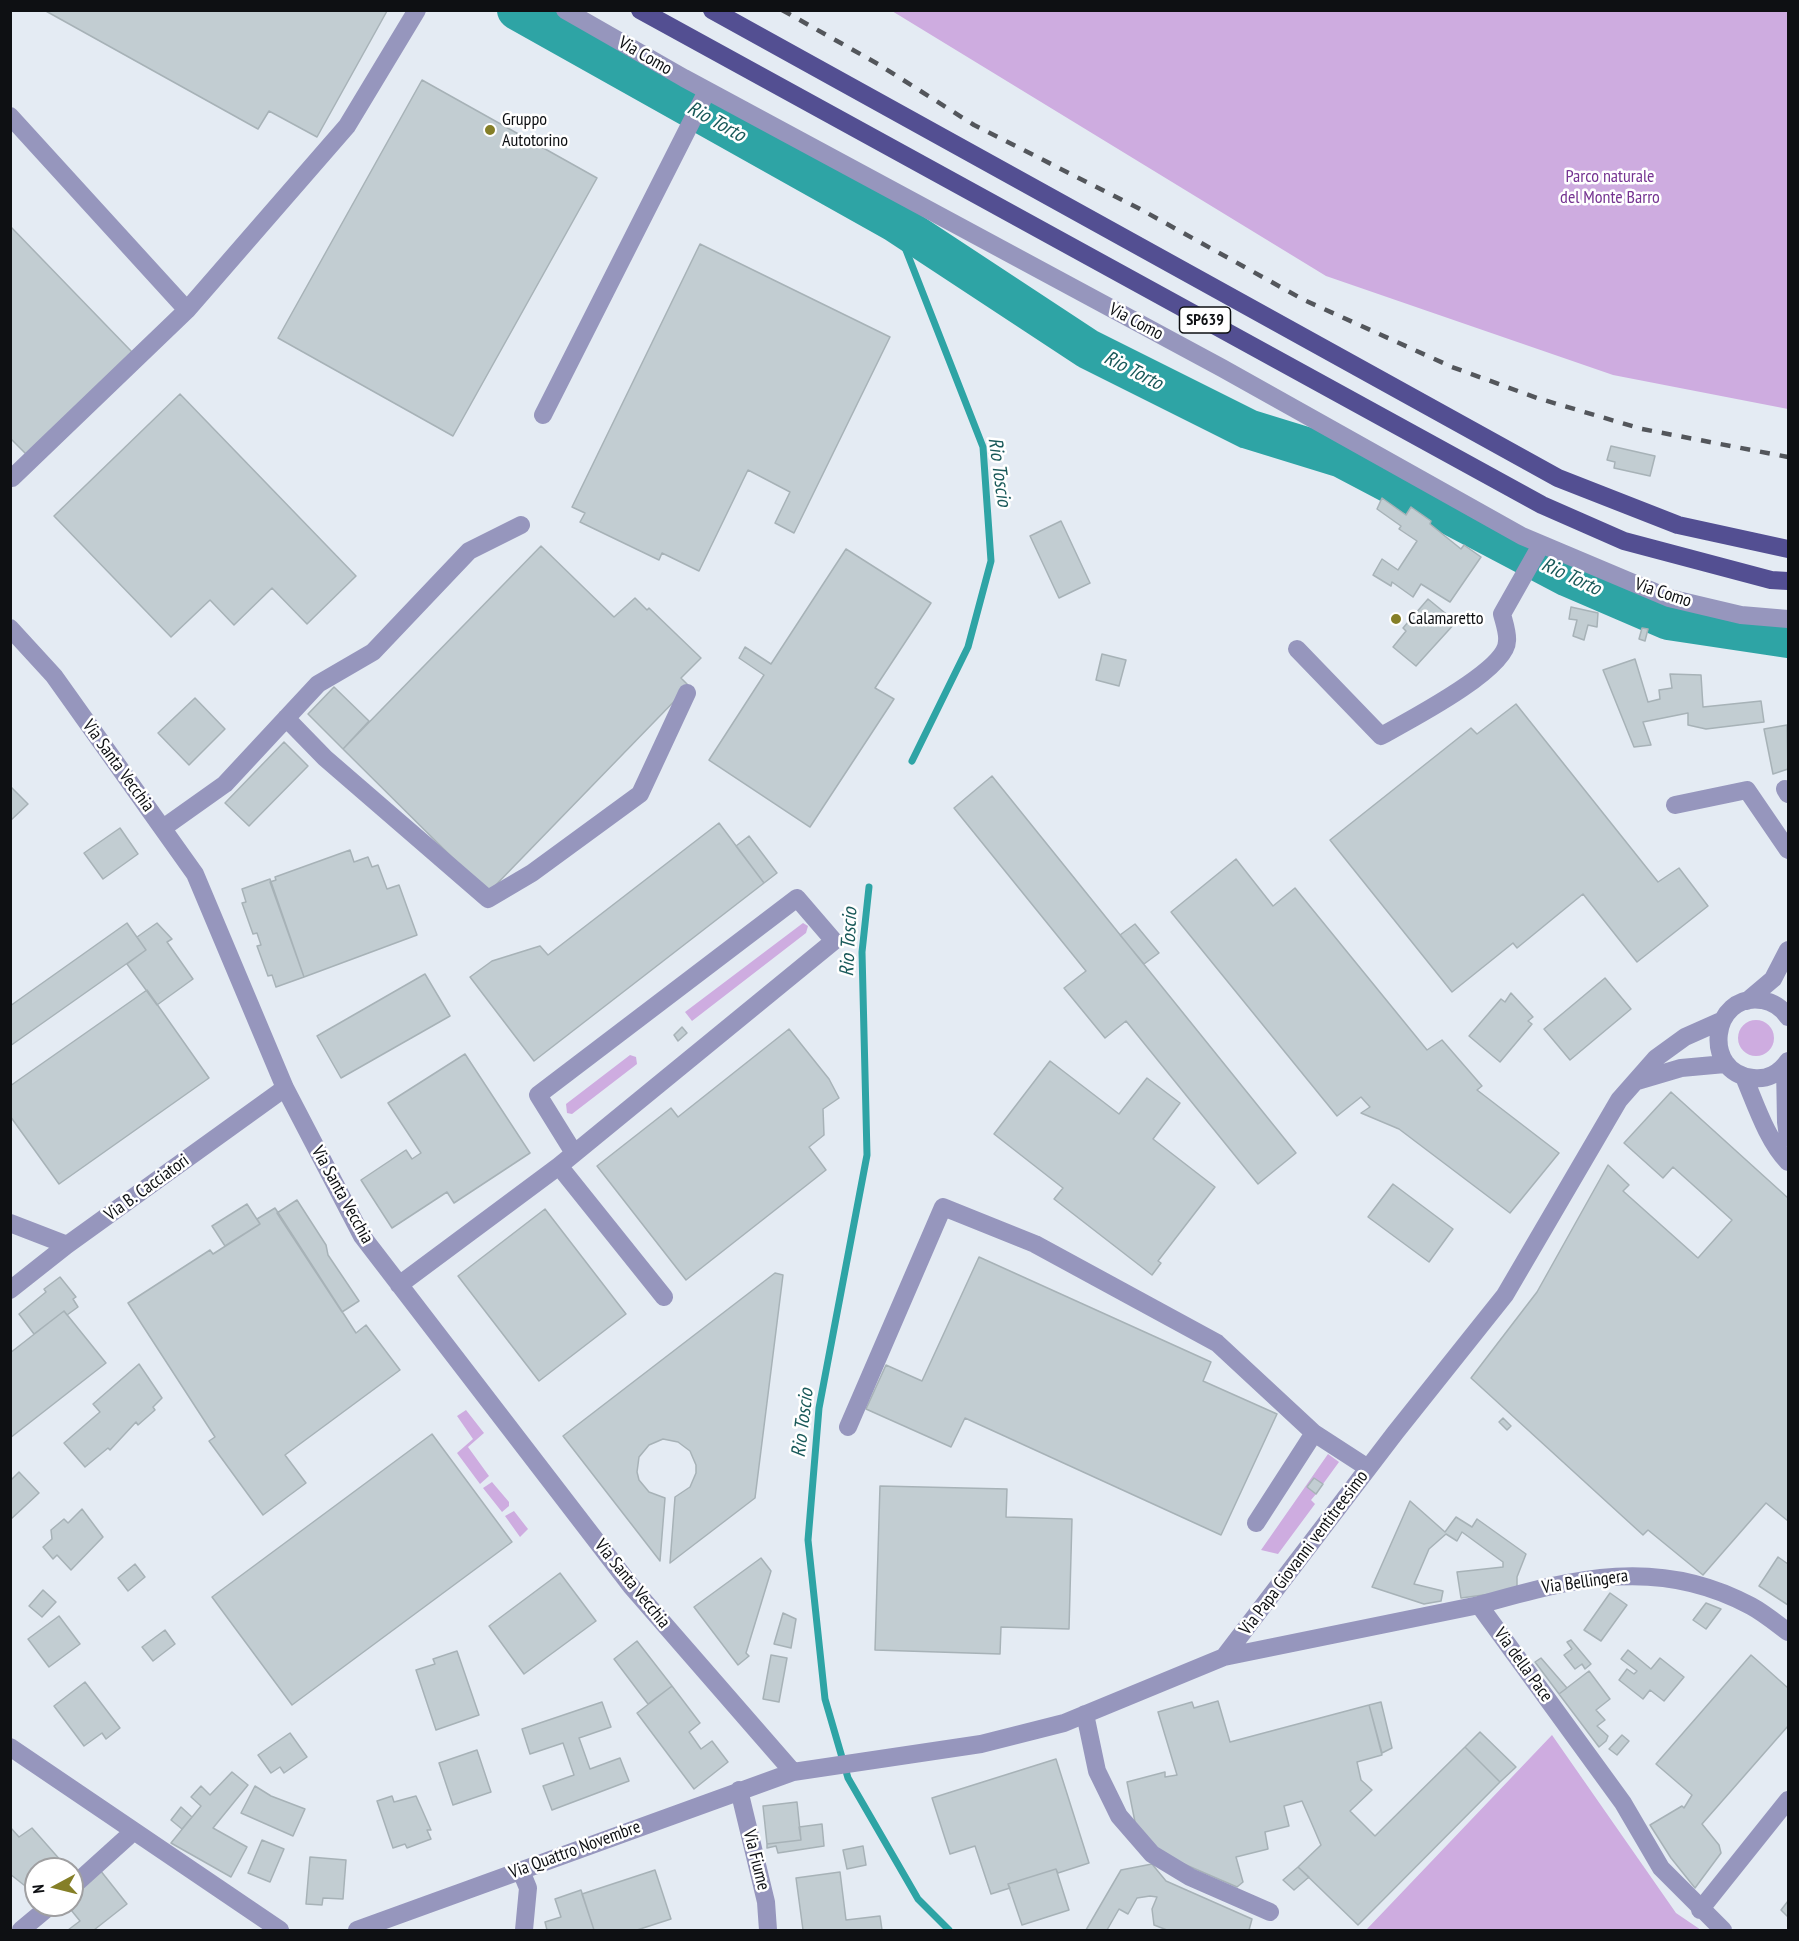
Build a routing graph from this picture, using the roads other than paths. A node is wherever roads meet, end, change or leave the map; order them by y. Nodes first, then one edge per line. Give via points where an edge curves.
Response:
1 (417, 10) edge
2 (565, 10) edge
3 (640, 10) edge
4 (712, 10) edge
5 (704, 98) junction
6 (10, 116) edge
7 (186, 310) junction
8 (543, 415) dead end
9 (12, 478) edge
10 (522, 525) dead end
11 (1539, 548) junction
12 (1788, 549) edge
13 (1788, 581) edge
14 (1788, 619) edge
15 (10, 628) edge
16 (1297, 649) dead end
17 (687, 693) dead end
18 (286, 718) junction
19 (1675, 805) dead end
20 (163, 828) junction
21 (1788, 850) edge
22 (1788, 950) edge
23 (1747, 1001) junction
24 (1788, 1017) edge
25 (1721, 1021) junction
26 (1725, 1064) junction
27 (1787, 1064) edge
28 (1744, 1077) junction
29 (1637, 1080) junction
30 (285, 1088) junction
31 (1788, 1137) edge
32 (574, 1153) junction
33 (1788, 1162) edge
34 (559, 1166) junction
35 (10, 1223) edge
36 (67, 1245) junction
37 (399, 1285) junction
38 (10, 1290) edge
39 (664, 1297) dead end
40 (849, 1427) dead end
41 (1314, 1433) junction
42 (1368, 1468) junction
43 (1256, 1524) dead end
44 (1479, 1605) junction
45 (1788, 1632) edge
46 (1224, 1658) junction
47 (1086, 1714) junction
48 (10, 1748) edge
49 (793, 1772) junction
50 (739, 1790) junction
51 (1788, 1800) edge
52 (134, 1831) junction
53 (521, 1870) junction
54 (84, 1876) edge
55 (1700, 1910) junction
56 (1270, 1912) dead end
57 (37, 1917) edge
58 (21, 1930) edge
59 (280, 1930) edge
60 (357, 1930) edge
61 (524, 1930) edge
62 (768, 1930) edge
63 (1723, 1930) edge

1 - 7 street via 347,126
2 - 5 street, Via Como
3 - 13 main road, SP639 via 1542,505 1624,541 1771,580
4 - 12 main road, SP639 via 1558,478 1678,525
5 - 8 street
5 - 11 street, Via Como
6 - 7 street
7 - 9 street
10 - 18 street via 470,551 373,652 318,684
11 - 14 street, Via Como via 1669,598 1741,615
11 - 16 street via 1502,614 1508,643 1501,657 1467,686 1381,736
15 - 20 street, Via Santa Vecchia via 54,676
17 - 18 street via 640,794 532,873 488,899 325,758
18 - 20 street via 225,784
19 - 21 street via 1747,790
20 - 30 street, Via Santa Vecchia via 195,874
22 - 23 street via 1773,979
23 - 24 street via 1769,1002
23 - 25 street, Via Papa Giovanni ventitreesimo via 1736,1005
25 - 26 street via 1717,1043
25 - 29 street, Via Papa Giovanni ventitreesimo via 1685,1037 1656,1058
26 - 28 street
26 - 29 street via 1681,1068
27 - 28 street via 1766,1078
27 - 31 street
28 - 33 street via 1766,1127
29 - 42 street, Via Papa Giovanni ventitreesimo via 1619,1100 1505,1295
30 - 36 street, Via B. Cacciatori
30 - 37 street, Via Santa Vecchia via 362,1236
32 - 32 street via 834,941 797,898 538,1095
32 - 34 street
34 - 37 street
34 - 39 street
35 - 36 street
36 - 38 street, Via B. Cacciatori
37 - 49 street, Via Santa Vecchia via 631,1586
40 - 41 street via 943,1207 1035,1244 1217,1343
41 - 42 street
41 - 43 street
42 - 46 street, Via Papa Giovanni ventitreesimo
44 - 45 street, Via Bellingera via 1578,1580 1653,1575 1720,1592 1752,1606
44 - 46 street
44 - 55 street, Via della Pace via 1623,1803 1662,1868
46 - 47 street
47 - 49 street via 981,1744
47 - 56 street via 1097,1771 1119,1816 1152,1854
48 - 52 street
49 - 50 street, Via Quattro Novembre
50 - 53 street, Via Quattro Novembre
50 - 62 street, Via Fiume via 766,1902
51 - 55 street
52 - 54 street
52 - 59 street
53 - 60 street, Via Quattro Novembre
53 - 61 street via 528,1888
55 - 63 street, Via della Pace
57 - 58 street

